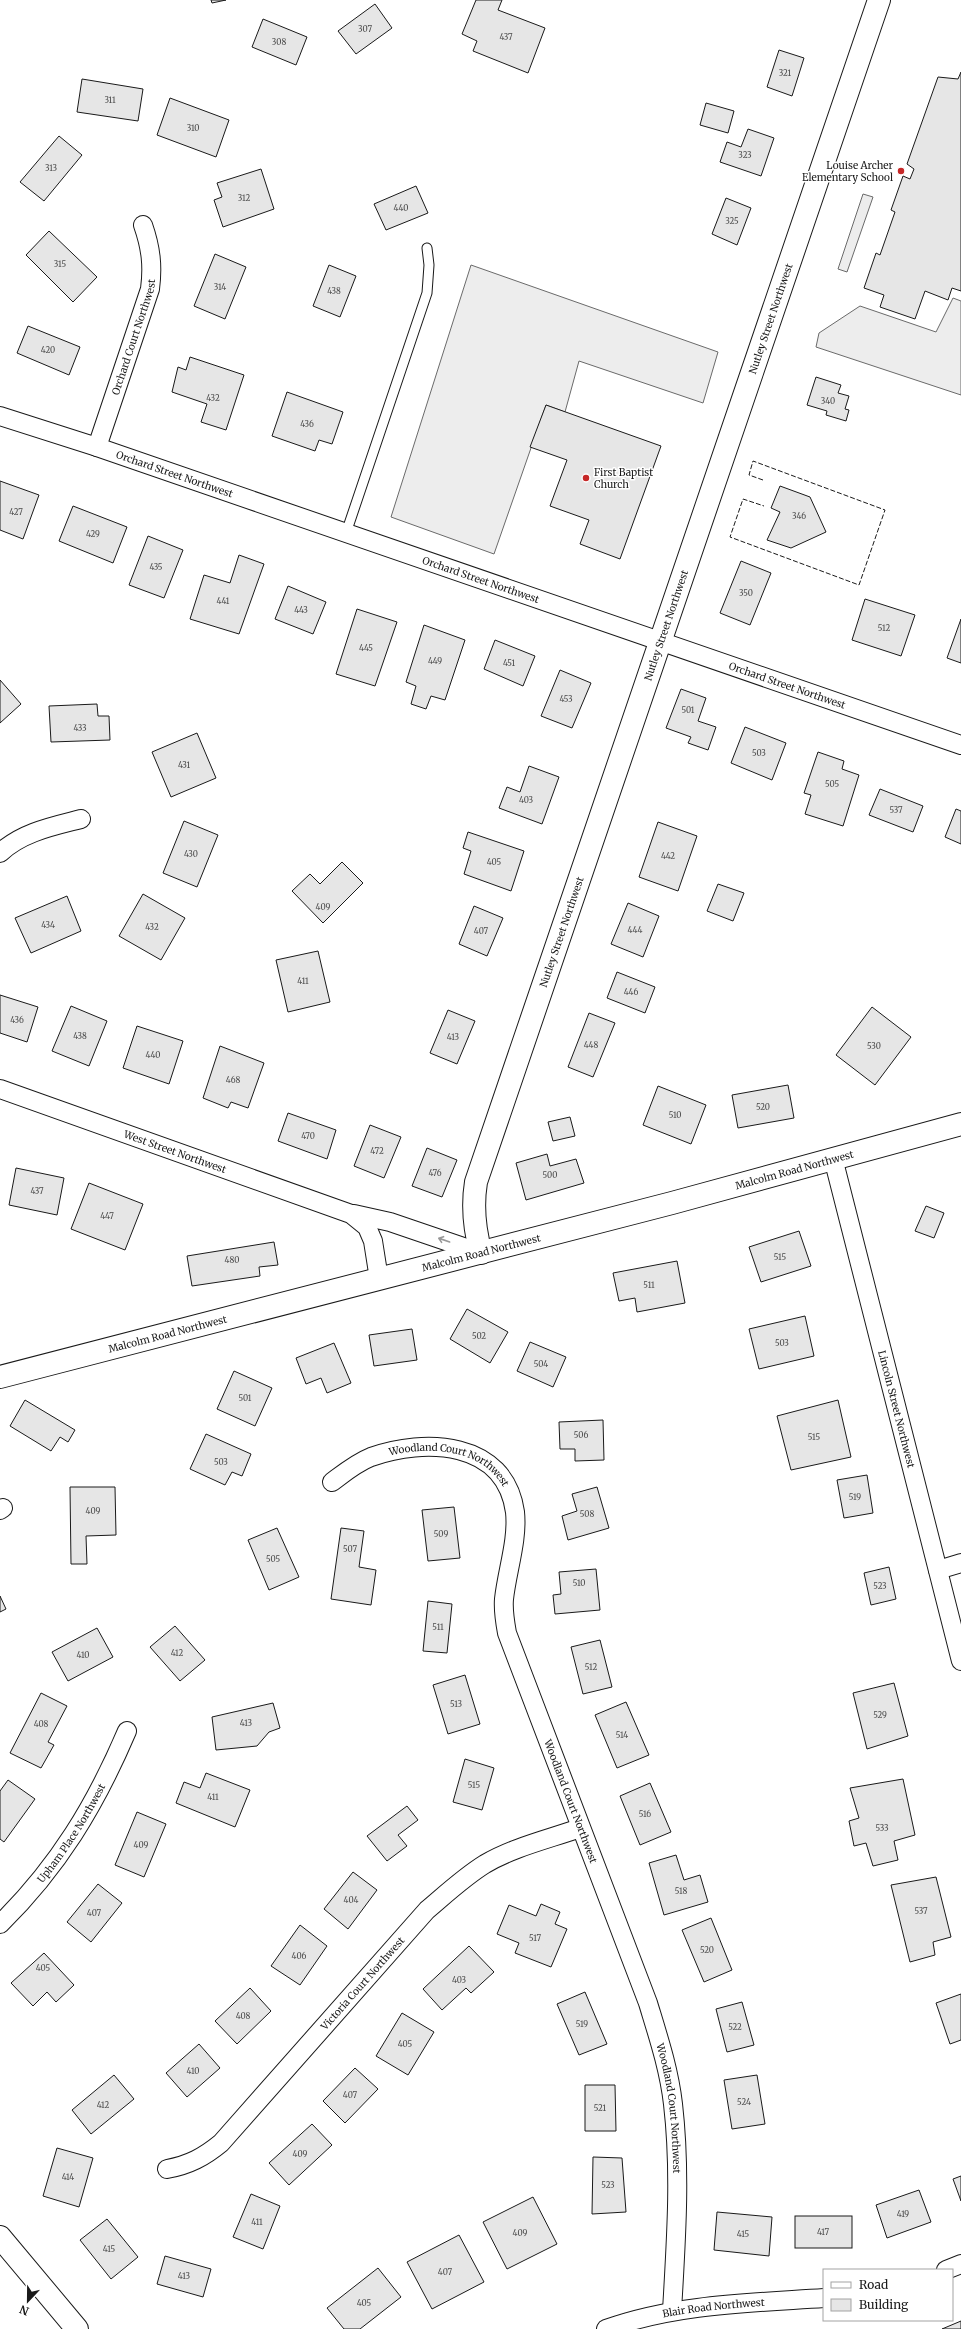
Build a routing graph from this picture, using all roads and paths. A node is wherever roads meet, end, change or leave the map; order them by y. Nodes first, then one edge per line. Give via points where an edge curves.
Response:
1 (879, 0) edge
2 (143, 225) dead end
3 (427, 248) dead end
4 (0, 416) edge
5 (97, 446) junction
6 (346, 533) junction
7 (660, 642) junction
8 (961, 745) edge
9 (81, 819) dead end
10 (0, 853) edge
11 (0, 1089) edge
12 (961, 1124) edge
13 (833, 1158) junction
14 (351, 1214) junction
15 (481, 1253) junction
16 (379, 1279) junction
17 (0, 1377) edge
18 (332, 1482) dead end
19 (961, 1563) edge
20 (938, 1570) junction
21 (961, 1661) edge
22 (126, 1731) dead end
23 (580, 1828) junction
24 (0, 1924) edge
25 (167, 2169) dead end
26 (0, 2237) edge
27 (961, 2264) edge
28 (948, 2269) edge
29 (823, 2298) edge
30 (672, 2311) junction
31 (77, 2329) edge
32 (606, 2329) edge

1 - 7 street, Nutley Street Northwest
2 - 5 street, Orchard Court Northwest via 150,245 150,289
3 - 6 lane via 429,265 426,293
4 - 5 street, Orchard Street Northwest
5 - 6 street, Orchard Street Northwest
6 - 7 street, Orchard Street Northwest
7 - 8 street, Orchard Street Northwest
7 - 15 street, Nutley Street Northwest via 476,1182 472,1207 474,1230
9 - 10 street via 23,837
11 - 14 street, West Street Northwest
12 - 13 street, Malcolm Road Northwest
13 - 15 street, Malcolm Road Northwest
13 - 20 street, Lincoln Street Northwest
15 -> 14 street, West Street Northwest via 390,1222
14 - 16 street, West Street Northwest via 367,1227 373,1242
15 - 16 street, Malcolm Road Northwest
16 - 17 street, Malcolm Road Northwest
18 - 23 street, Woodland Court Northwest via 352,1467 392,1450 439,1446 467,1452 486,1462 500,1476 509,1492 515,1512 504,1600 506,1633
19 - 20 street
20 - 21 street, Lincoln Street Northwest
22 - 24 street, Upham Place Northwest via 108,1775 83,1821 54,1864 22,1903
23 - 25 street, Victoria Court Northwest via 486,1863 459,1882 427,1910 221,2143 206,2156 187,2165
23 - 30 street, Woodland Court Northwest via 648,2003 663,2050 673,2102 678,2157 678,2208
26 - 31 street
27 - 28 street
29 - 30 street, Blair Road Northwest
30 - 32 street, Blair Road Northwest

